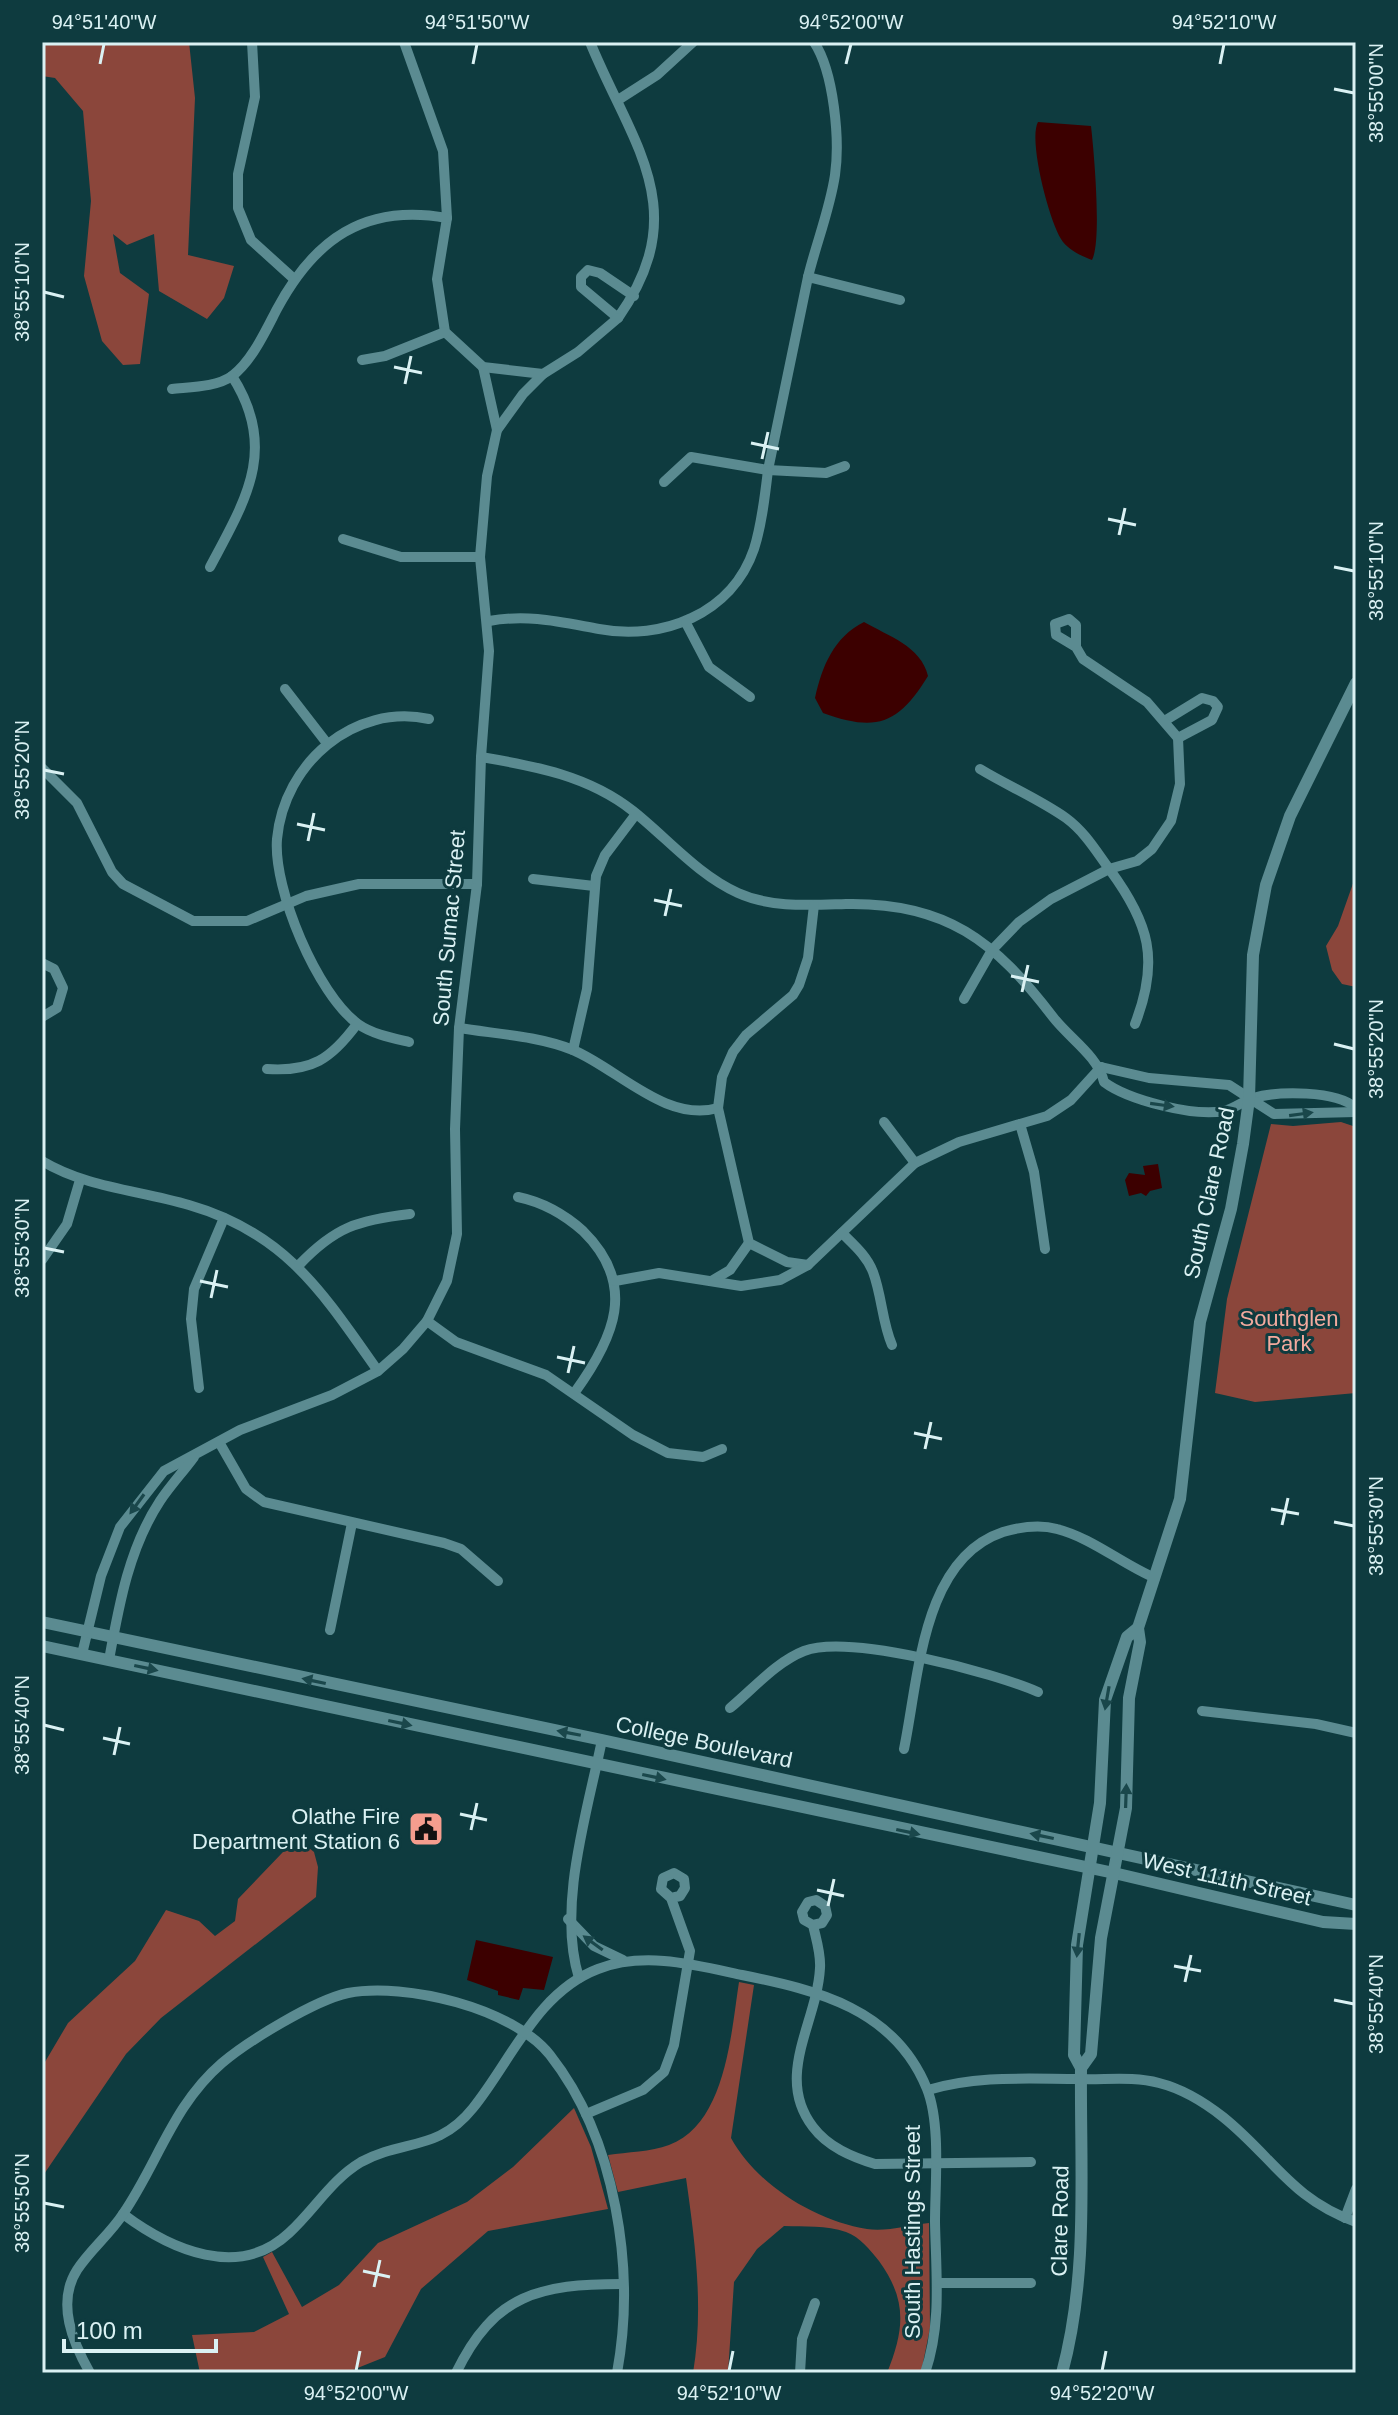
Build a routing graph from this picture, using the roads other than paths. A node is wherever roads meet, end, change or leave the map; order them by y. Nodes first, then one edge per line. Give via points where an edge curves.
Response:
1 (252, 42) edge
2 (404, 42) edge
3 (590, 42) edge
4 (693, 42) edge
5 (817, 43) edge
6 (618, 100) junction
7 (447, 218) junction
8 (808, 277) junction
9 (293, 278) junction
10 (634, 296) junction
11 (900, 300) dead end
12 (618, 318) junction
13 (445, 332) junction
14 (362, 360) dead end
15 (483, 367) junction
16 (543, 374) junction
17 (232, 376) junction
18 (172, 389) dead end
19 (497, 430) junction
20 (845, 466) dead end
21 (768, 470) junction
22 (664, 482) dead end
23 (343, 539) dead end
24 (480, 557) junction
25 (210, 567) dead end
26 (489, 621) junction
27 (686, 623) junction
28 (1076, 647) dead end
29 (1356, 683) edge
30 (285, 689) dead end
31 (750, 697) dead end
32 (429, 719) dead end
33 (1166, 720) junction
34 (1178, 738) junction
35 (326, 742) junction
36 (481, 757) junction
37 (42, 768) edge
38 (980, 769) dead end
39 (636, 814) junction
40 (1109, 869) junction
41 (533, 879) dead end
42 (477, 884) junction
43 (594, 886) junction
44 (288, 904) junction
45 (814, 905) junction
46 (992, 950) junction
47 (42, 963) edge
48 (964, 999) dead end
49 (42, 1017) edge
50 (357, 1024) junction
51 (1135, 1024) dead end
52 (459, 1028) junction
53 (409, 1042) dead end
54 (573, 1050) junction
55 (1101, 1067) junction
56 (267, 1069) dead end
57 (1249, 1099) junction
58 (718, 1108) junction
59 (1356, 1110) edge
60 (884, 1122) dead end
61 (1020, 1124) junction
62 (42, 1161) edge
63 (915, 1163) junction
64 (80, 1180) junction
65 (518, 1197) dead end
66 (410, 1214) dead end
67 (224, 1218) junction
68 (842, 1233) junction
69 (749, 1243) junction
70 (1045, 1249) dead end
71 (42, 1260) edge
72 (299, 1265) junction
73 (808, 1265) junction
74 (713, 1280) junction
75 (615, 1281) junction
76 (427, 1321) junction
77 (892, 1345) dead end
78 (378, 1371) junction
79 (199, 1388) dead end
80 (575, 1392) junction
81 (219, 1442) junction
82 (722, 1449) dead end
83 (195, 1455) junction
84 (352, 1523) junction
85 (1155, 1578) junction
86 (498, 1581) dead end
87 (42, 1622) edge
88 (1138, 1628) junction
89 (330, 1630) dead end
90 (87, 1631) junction
91 (113, 1637) junction
92 (42, 1646) edge
93 (82, 1654) junction
94 (109, 1660) junction
95 (922, 1660) junction
96 (1038, 1692) dead end
97 (730, 1708) dead end
98 (1202, 1711) dead end
99 (1356, 1733) edge
100 (602, 1740) junction
101 (904, 1749) dead end
102 (597, 1765) junction
103 (1092, 1847) junction
104 (1118, 1852) junction
105 (1089, 1868) junction
106 (1114, 1873) junction
107 (671, 1898) dead end
108 (1356, 1905) edge
109 (568, 1919) junction
110 (1356, 1924) edge
111 (813, 1925) dead end
112 (623, 1960) junction
113 (690, 1964) junction
114 (579, 1978) junction
115 (815, 1991) junction
116 (525, 2034) junction
117 (1081, 2074) junction
118 (928, 2090) junction
119 (586, 2114) junction
120 (1031, 2162) dead end
121 (934, 2164) junction
122 (1356, 2189) edge
123 (123, 2214) junction
124 (1350, 2220) edge
125 (937, 2283) junction
126 (1031, 2283) dead end
127 (622, 2284) junction
128 (815, 2303) dead end
129 (90, 2373) edge
130 (456, 2373) edge
131 (617, 2373) edge
132 (800, 2373) edge
133 (925, 2373) edge
134 (1062, 2373) edge

1 - 9 street via 255,97 238,174 238,208 251,240
2 - 7 street via 443,151
3 - 6 street, South Sumac Street
4 - 6 street via 657,75
5 - 8 street via 834,108 835,174
6 - 10 street, South Sumac Street via 652,184 654,231
7 - 9 street via 408,215 352,227 308,258
7 - 13 street via 437,279
8 - 11 street
8 - 21 street
9 - 17 street via 258,343
10 - 12 street, South Sumac Street
10 - 12 street via 600,273 588,270 581,277 581,287
12 - 16 street, South Sumac Street
13 - 14 street
13 - 15 street
15 - 16 street
15 - 19 street
16 - 19 street, South Sumac Street
17 - 18 street
17 - 25 street via 246,401 255,460 250,490
19 - 24 street, South Sumac Street via 482,509
20 - 21 street via 826,473
21 - 22 street via 691,457
21 - 27 street via 754,549 744,570
23 - 24 street via 401,557
24 - 26 street, South Sumac Street
26 - 27 street via 539,617 623,632
26 - 36 street, South Sumac Street
27 - 31 street via 709,667
28 - 33 street via 1094,669
29 - 57 street, South Clare Road via 1290,816 1266,885 1253,955
30 - 35 street
32 - 35 street via 404,714 370,721
33 - 34 street
33 - 34 street via 1202,698 1218,707 1212,720
34 - 40 street via 1180,784 1168,827 1137,861
35 - 44 street via 304,766 284,806 277,840
36 - 39 street via 553,770
36 - 42 street, South Sumac Street
37 - 44 street via 77,803 112,872 138,894 189,920 214,923 247,921
38 - 40 street via 1067,819 1088,837
39 - 43 street via 605,855
39 - 45 street via 724,887 758,899
40 - 46 street via 1039,906
40 - 51 street via 1139,912 1150,956
41 - 43 street
42 - 44 street via 359,884
42 - 52 street, South Sumac Street
43 - 54 street via 587,989
44 - 50 street via 320,981
45 - 46 street via 862,904 919,912 970,932
45 - 58 street via 799,985 733,1052 722,1077
46 - 48 street
46 - 55 street
47 - 49 street via 54,969 63,988 57,1008
50 - 53 street
50 - 56 street via 331,1054 312,1066
52 - 54 street
52 - 76 street, South Sumac Street via 457,1234 447,1281
54 - 58 street via 667,1103 691,1110
55 - 57 street via 1149,1078 1229,1085
55 -> 57 street via 1104,1082 1148,1103 1224,1111
55 - 61 street via 1064,1106
57 - 59 street via 1284,1092 1326,1097
57 -> 59 street via 1287,1116
57 - 85 street, South Clare Road via 1231,1209 1200,1322 1180,1499
58 - 69 street
60 - 63 street
61 - 63 street via 959,1142
61 - 70 street via 1034,1172
62 - 64 street
63 - 68 street
64 - 67 street
64 - 71 street via 67,1224
65 - 75 street via 538,1201 572,1221 592,1241
66 - 72 street via 346,1228 325,1238
67 - 72 street
67 - 79 street via 194,1289 191,1319
68 - 73 street
68 - 77 street via 874,1273
69 - 73 street via 787,1262
69 - 74 street via 730,1270
72 - 78 street
73 - 74 street via 761,1285
74 - 75 street via 659,1273
75 - 80 street via 613,1321 605,1346
76 - 78 street, South Sumac Street
76 - 80 street via 456,1342 520,1364
78 - 81 street, South Sumac Street
80 - 82 street via 633,1435 668,1453 703,1457
81 - 83 street, South Sumac Street
81 - 84 street via 246,1489 264,1502
83 -> 90 street, South Sumac Street via 164,1471 120,1527
83 - 91 street, South Sumac Street via 143,1533
84 - 86 street via 461,1549
84 - 89 street
85 - 88 street, South Clare Road
85 - 95 street via 1071,1533 1038,1526 996,1535 955,1564 938,1594
87 - 90 street, College Boulevard
88 -> 103 street, South Clare Road via 1127,1637 1105,1700 1100,1803
104 -> 88 street, South Clare Road via 1126,1808 1129,1698
90 - 91 street, College Boulevard
90 - 93 street, South Sumac Street
91 - 94 street, South Sumac Street
100 -> 91 street, College Boulevard
92 - 93 street, College Boulevard
93 - 94 street, College Boulevard
94 -> 102 street, College Boulevard
95 - 96 street via 1010,1680
95 - 97 street via 849,1646 816,1647 779,1666
95 - 101 street
98 - 99 street
100 - 102 street
103 -> 100 street, College Boulevard
102 -> 105 street, College Boulevard
102 - 109 street
103 - 104 street, College Boulevard
103 - 105 street, South Clare Road
104 - 106 street, South Clare Road
104 - 108 street, College Boulevard
105 - 106 street, West 111th Street
105 -> 117 street, Clare Road via 1077,1945 1074,2055
106 - 110 street, West 111th Street via 1323,1922
106 - 117 street, Clare Road via 1101,1938 1091,2054
107 - 113 street via 686,1933
112 -> 109 street via 594,1946
109 - 114 street
111 - 115 street via 820,1957
112 - 113 street
112 - 114 street
113 - 115 street
113 - 119 street via 664,2072 643,2090
114 - 116 street via 556,1995
115 - 118 street via 858,2009 895,2040
115 - 121 street via 795,2086 801,2111 819,2134 851,2157 875,2164
116 - 119 street via 548,2052
116 - 123 street via 450,2132 376,2154 340,2174 271,2249 239,2257 205,2257
116 - 123 street via 474,2007 393,1991 348,1993 309,2008 224,2061 194,2089
117 - 118 street via 1008,2077
117 - 124 street via 1141,2080 1186,2093 1229,2122 1308,2200
117 - 134 street, Clare Road via 1080,2278
118 - 121 street, South Hastings Street
119 - 127 street via 611,2194
120 - 121 street
121 - 125 street, South Hastings Street
122 - 124 street
123 - 129 street via 75,2273 69,2298 68,2324
125 - 126 street
125 - 133 street, South Hastings Street via 933,2349
127 - 130 street via 545,2288 513,2302 485,2326
127 - 131 street
128 - 132 street via 802,2339

